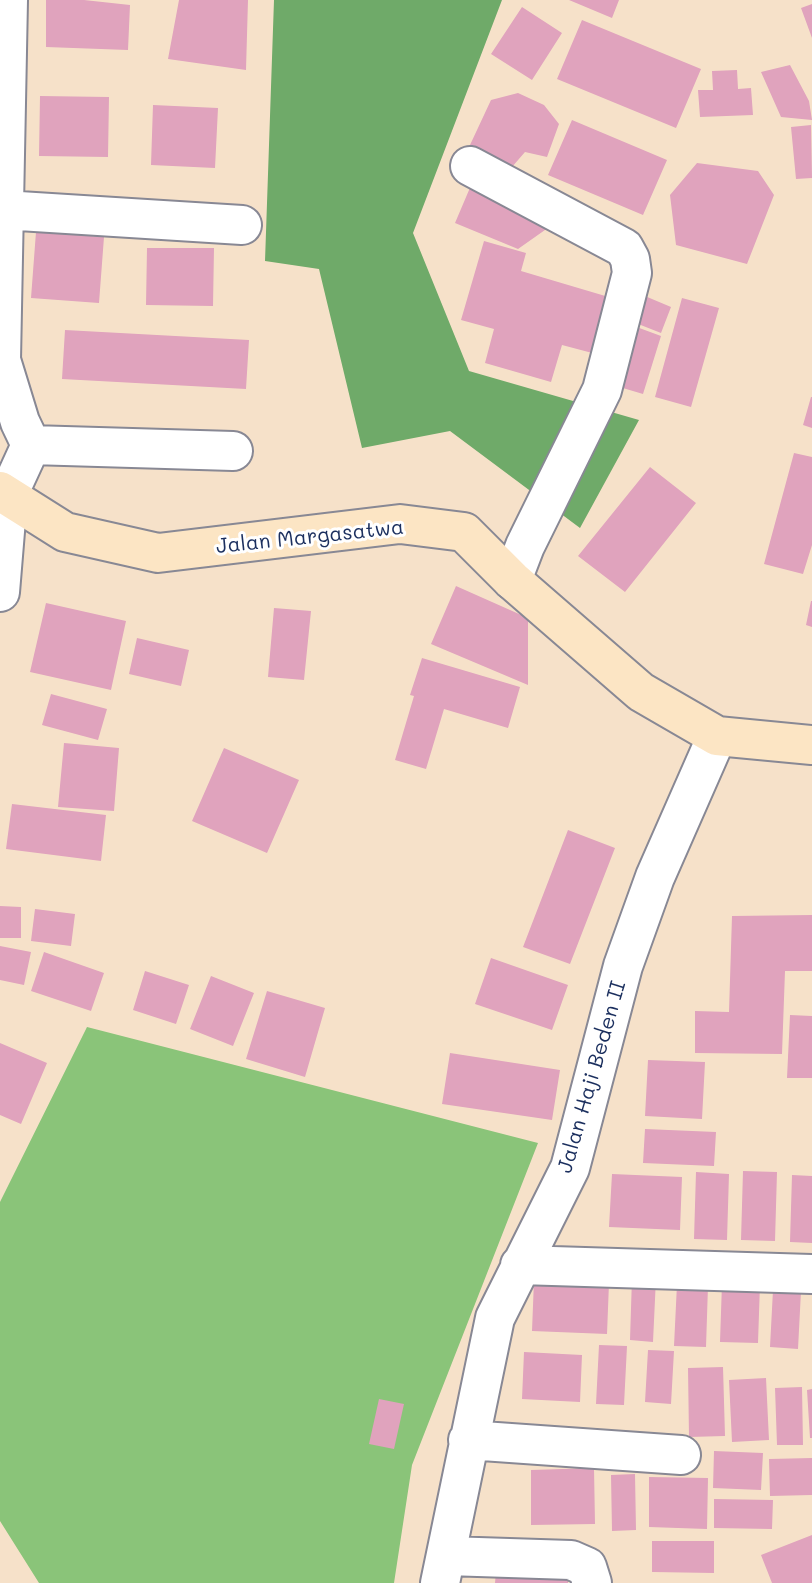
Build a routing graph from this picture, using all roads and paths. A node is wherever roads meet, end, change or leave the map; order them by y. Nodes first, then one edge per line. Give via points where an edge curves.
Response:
1 (8, 0) edge
2 (470, 166) dead end
3 (3, 209) junction
4 (242, 225) dead end
5 (31, 445) junction
6 (233, 451) dead end
7 (4, 493) edge
8 (512, 580) junction
9 (0, 592) edge
10 (717, 736) junction
11 (812, 745) edge
12 (520, 1265) junction
13 (812, 1274) edge
14 (468, 1440) junction
15 (681, 1455) dead end
16 (443, 1570) edge
17 (593, 1583) edge

1 - 3 street
2 - 8 street via 624,248 632,273 602,390
3 - 4 street
3 - 5 street via 1,360
5 - 6 street
5 - 7 street
7 - 8 street, Jalan Margasatwa via 65,533 158,553 400,524 464,533
7 - 9 street
8 - 10 street, Jalan Margasatwa via 641,692
10 - 11 street, Jalan Margasatwa
10 - 12 street, Jalan Haji Beden II via 655,877 623,966 570,1168
12 - 13 street
12 - 14 street, Jalan Haji Beden II via 495,1318
14 - 15 street
14 - 16 street, Jalan Haji Beden II
16 - 17 street via 571,1560 587,1567

